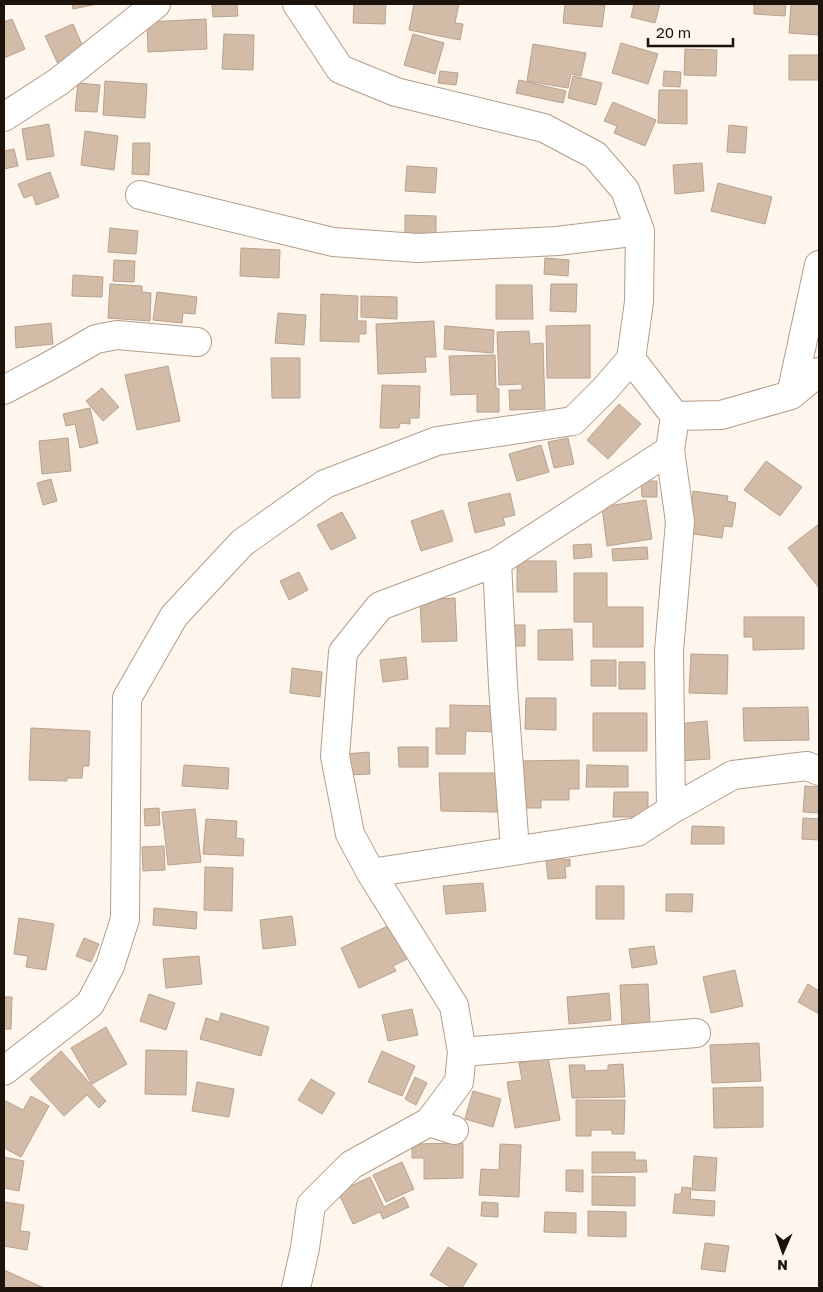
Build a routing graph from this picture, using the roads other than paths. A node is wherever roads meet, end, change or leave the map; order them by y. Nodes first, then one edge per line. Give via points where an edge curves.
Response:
1 (156, 4) edge
2 (296, 4) edge
3 (4, 117) edge
4 (140, 195) dead end
5 (640, 231) junction
6 (819, 265) edge
7 (197, 342) dead end
8 (631, 359) junction
9 (819, 372) edge
10 (4, 390) edge
11 (790, 395) junction
12 (675, 416) junction
13 (670, 450) junction
14 (496, 562) junction
15 (819, 771) edge
16 (671, 810) junction
17 (515, 850) junction
18 (372, 873) junction
19 (696, 1033) dead end
20 (462, 1052) junction
21 (4, 1070) edge
22 (296, 1288) edge

1 - 3 street via 58,82
2 - 5 street via 340,69 396,92 544,128 595,155 625,190
4 - 5 street via 333,242 417,248 557,241
5 - 8 street via 639,302
6 - 11 street
7 - 10 street via 117,335 96,339
8 - 12 street
8 - 21 street via 573,421 437,441 325,484 242,543 174,616 127,698 125,918 110,966 90,1004
9 - 11 street
11 - 12 street via 721,415
12 - 13 street
13 - 14 street
13 - 16 street via 680,522 669,651
14 - 17 street
14 - 18 street via 380,606 343,652 335,756 350,834
15 - 16 street via 807,766 733,775
16 - 17 street via 637,832
17 - 18 street
18 - 20 street via 454,1006
19 - 20 street
20 - 22 street via 459,1082 442,1126 351,1165 311,1205

